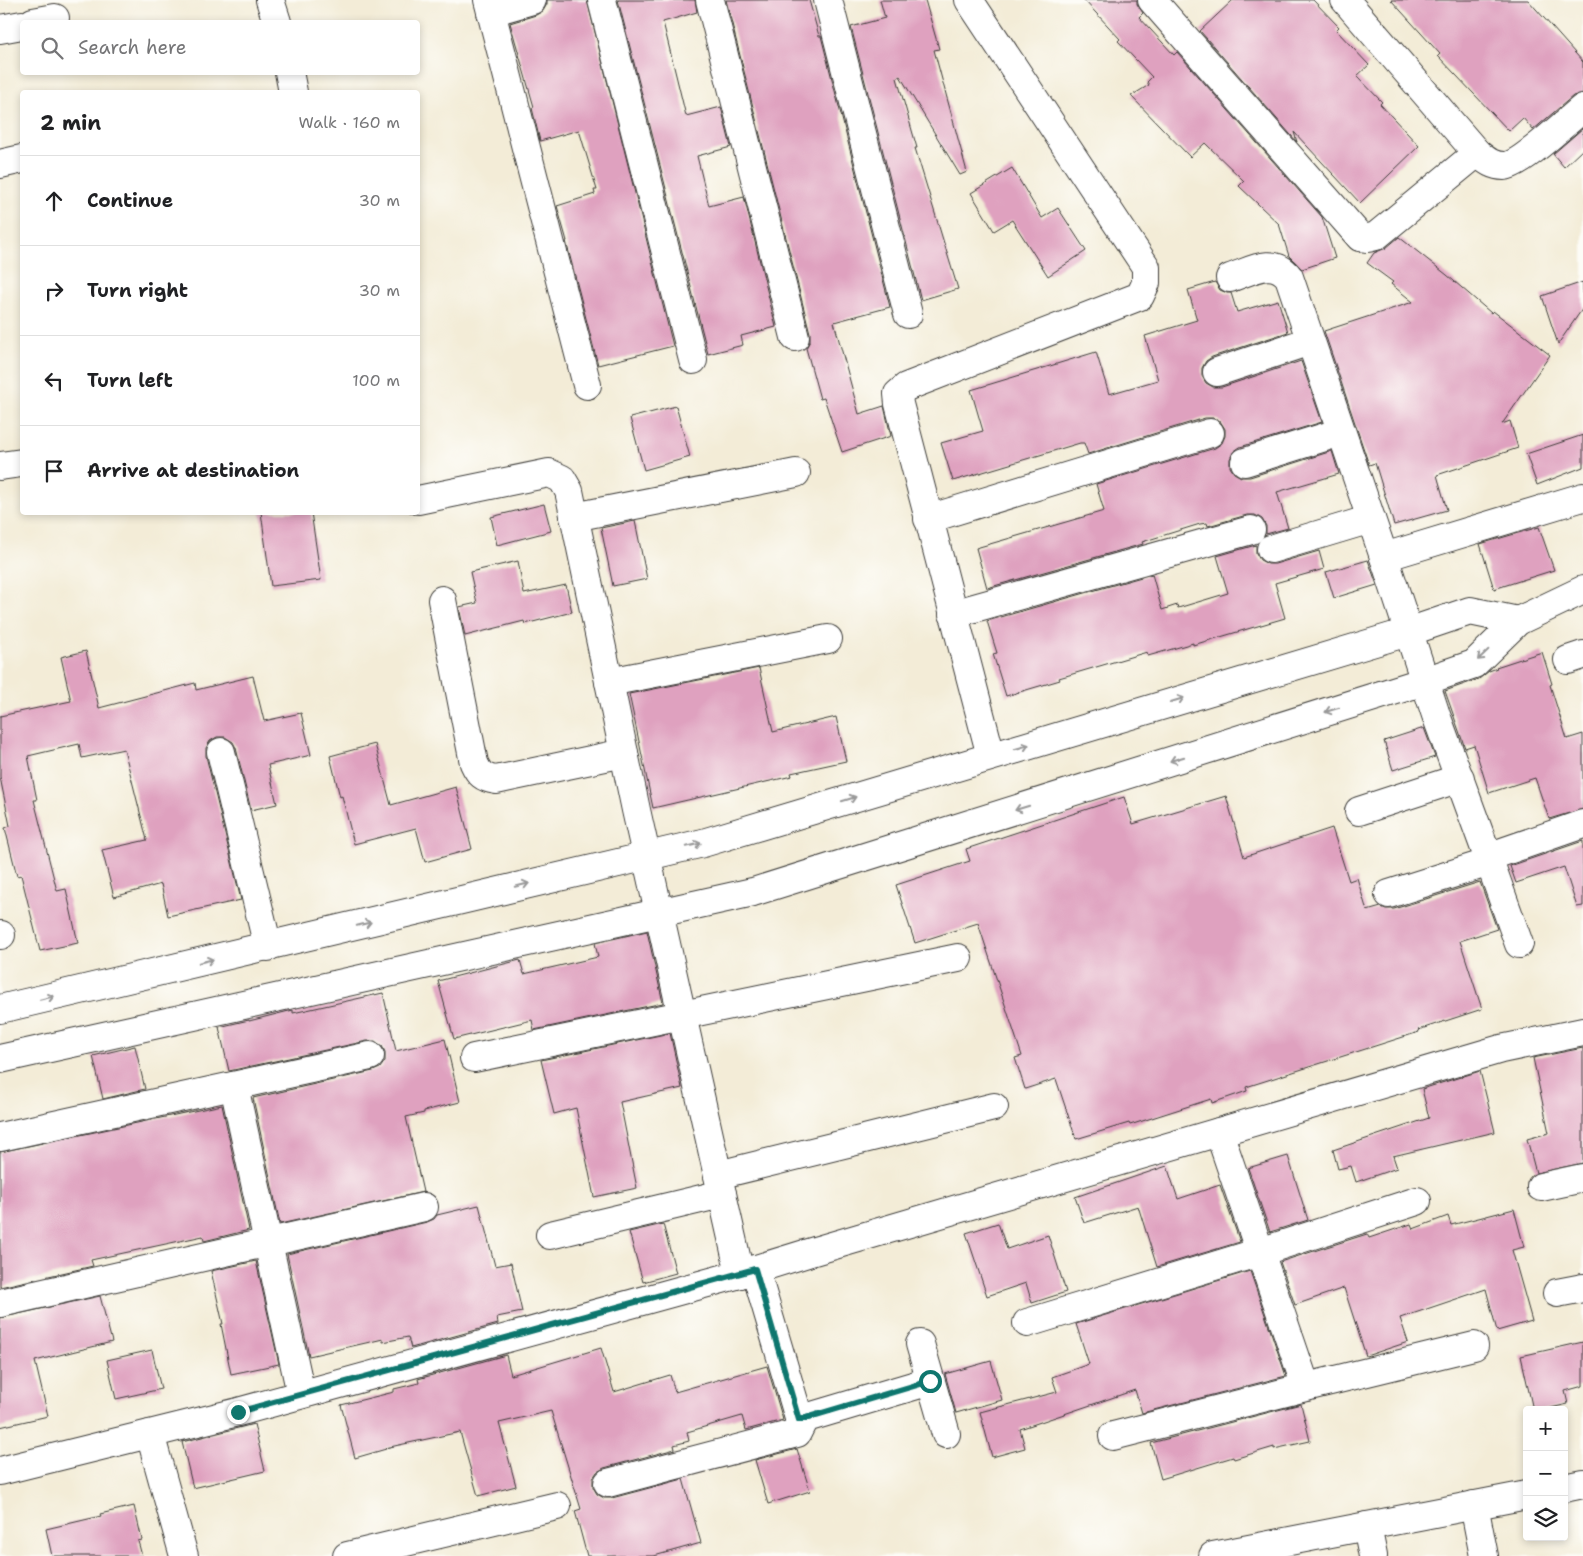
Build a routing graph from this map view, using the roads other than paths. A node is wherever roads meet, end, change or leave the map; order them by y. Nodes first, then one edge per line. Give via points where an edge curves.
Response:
1 (270, 0) edge
2 (532, 0) edge
3 (602, 0) edge
4 (710, 0) edge
5 (828, 0) edge
6 (969, 0) edge
7 (1152, 0) edge
8 (1345, 0) edge
9 (489, 6) edge
10 (276, 20) edge
11 (20, 24) edge
12 (0, 29) edge
13 (290, 75) edge
14 (293, 90) edge
15 (1583, 108) edge
16 (1477, 153) junction
17 (20, 159) edge
18 (0, 164) edge
19 (1230, 278) dead end
20 (908, 314) dead end
21 (795, 337) dead end
22 (1310, 341) junction
23 (693, 360) dead end
24 (1217, 372) dead end
25 (587, 385) dead end
26 (1341, 432) junction
27 (1210, 433) dead end
28 (1245, 462) dead end
29 (20, 463) edge
30 (0, 466) edge
31 (796, 474) dead end
32 (1583, 497) edge
33 (420, 500) edge
34 (574, 518) junction
35 (928, 519) junction
36 (1371, 519) junction
37 (1251, 530) dead end
38 (1271, 549) dead end
39 (1384, 558) junction
40 (1583, 590) edge
41 (442, 600) dead end
42 (953, 614) junction
43 (1518, 621) junction
44 (1408, 632) junction
45 (828, 639) dead end
46 (1425, 681) junction
47 (609, 682) junction
48 (221, 752) dead end
49 (624, 753) junction
50 (991, 756) junction
51 (1460, 778) junction
52 (1359, 811) dead end
53 (1583, 824) edge
54 (646, 855) junction
55 (1489, 860) junction
56 (1389, 894) dead end
57 (659, 914) junction
58 (1519, 944) dead end
59 (268, 947) junction
60 (958, 958) dead end
61 (0, 1009) edge
62 (682, 1014) junction
63 (1583, 1032) edge
64 (370, 1056) dead end
65 (474, 1058) dead end
66 (0, 1060) edge
67 (234, 1086) junction
68 (994, 1107) dead end
69 (1219, 1132) junction
70 (0, 1137) edge
71 (1583, 1178) edge
72 (720, 1185) junction
73 (1541, 1187) dead end
74 (1417, 1201) dead end
75 (424, 1207) dead end
76 (550, 1235) dead end
77 (268, 1243) junction
78 (1260, 1252) junction
79 (748, 1272) junction
80 (1583, 1288) edge
81 (1557, 1293) dead end
82 (0, 1303) edge
83 (1027, 1323) dead end
84 (920, 1344) dead end
85 (1474, 1346) dead end
86 (930, 1381) junction
87 (1306, 1388) junction
88 (301, 1394) junction
89 (799, 1420) junction
90 (150, 1434) junction
91 (946, 1434) dead end
92 (1113, 1436) dead end
93 (0, 1471) edge
94 (608, 1483) dead end
95 (1583, 1484) edge
96 (1568, 1487) edge
97 (1523, 1496) edge
98 (1474, 1505) junction
99 (557, 1506) dead end
100 (1367, 1526) junction
101 (1266, 1551) edge
102 (184, 1556) edge
103 (347, 1556) edge
104 (1213, 1556) edge
105 (1373, 1556) edge
106 (1484, 1556) edge

1 - 10 street
2 - 9 street
3 - 23 street
4 - 21 street
5 - 20 street
6 - 35 street via 1146,267 1146,283 1140,296 906,387 898,394
7 - 16 street via 1360,236 1376,236
8 - 16 street
9 - 25 street
11 - 12 street
13 - 14 street
15 - 16 street via 1520,160 1506,166 1490,164
17 - 18 street
19 - 22 street via 1275,265 1283,270 1289,278
22 - 24 street
22 - 26 street
26 - 28 street
26 - 36 street
27 - 35 street
29 - 30 street
31 - 34 street
32 - 39 street
33 - 34 street via 548,473 562,479 569,491
34 - 47 street
35 - 42 street
36 - 38 street
36 - 39 street
37 - 42 street
39 - 44 street
40 - 43 street
41 - 49 street via 474,762 479,773 496,780
42 - 50 street
43 - 44 street via 1470,611
43 -> 46 street via 1474,664
44 - 46 street
50 -> 44 street
45 - 47 street
46 - 51 street
46 -> 57 street via 753,892
47 - 49 street
48 - 59 street
49 - 54 street
54 -> 50 street via 703,842
51 - 52 street
51 - 55 street
53 - 55 street
54 - 57 street
59 -> 54 street
55 - 56 street
55 - 58 street
57 - 62 street
57 - 66 street
61 -> 59 street
60 - 62 street
62 - 65 street
62 - 72 street
63 - 69 street via 1501,1049
64 - 67 street
67 - 70 street
67 - 77 street
68 - 72 street
69 - 78 street
69 - 79 street
71 - 73 street
72 - 76 street
72 - 79 street
74 - 78 street
75 - 77 street
77 - 82 street
77 - 88 street
78 - 83 street
78 - 87 street
79 - 88 street
79 - 89 street
80 - 81 street
84 - 86 street
85 - 87 street
86 - 89 street
86 - 91 street
87 - 92 street
88 - 90 street
89 - 94 street via 801,1425 797,1433
90 - 93 street
90 - 102 street
95 - 96 street
97 - 98 street
98 - 100 street
98 - 106 street
99 - 103 street
100 - 101 street
100 - 105 street
101 - 104 street

